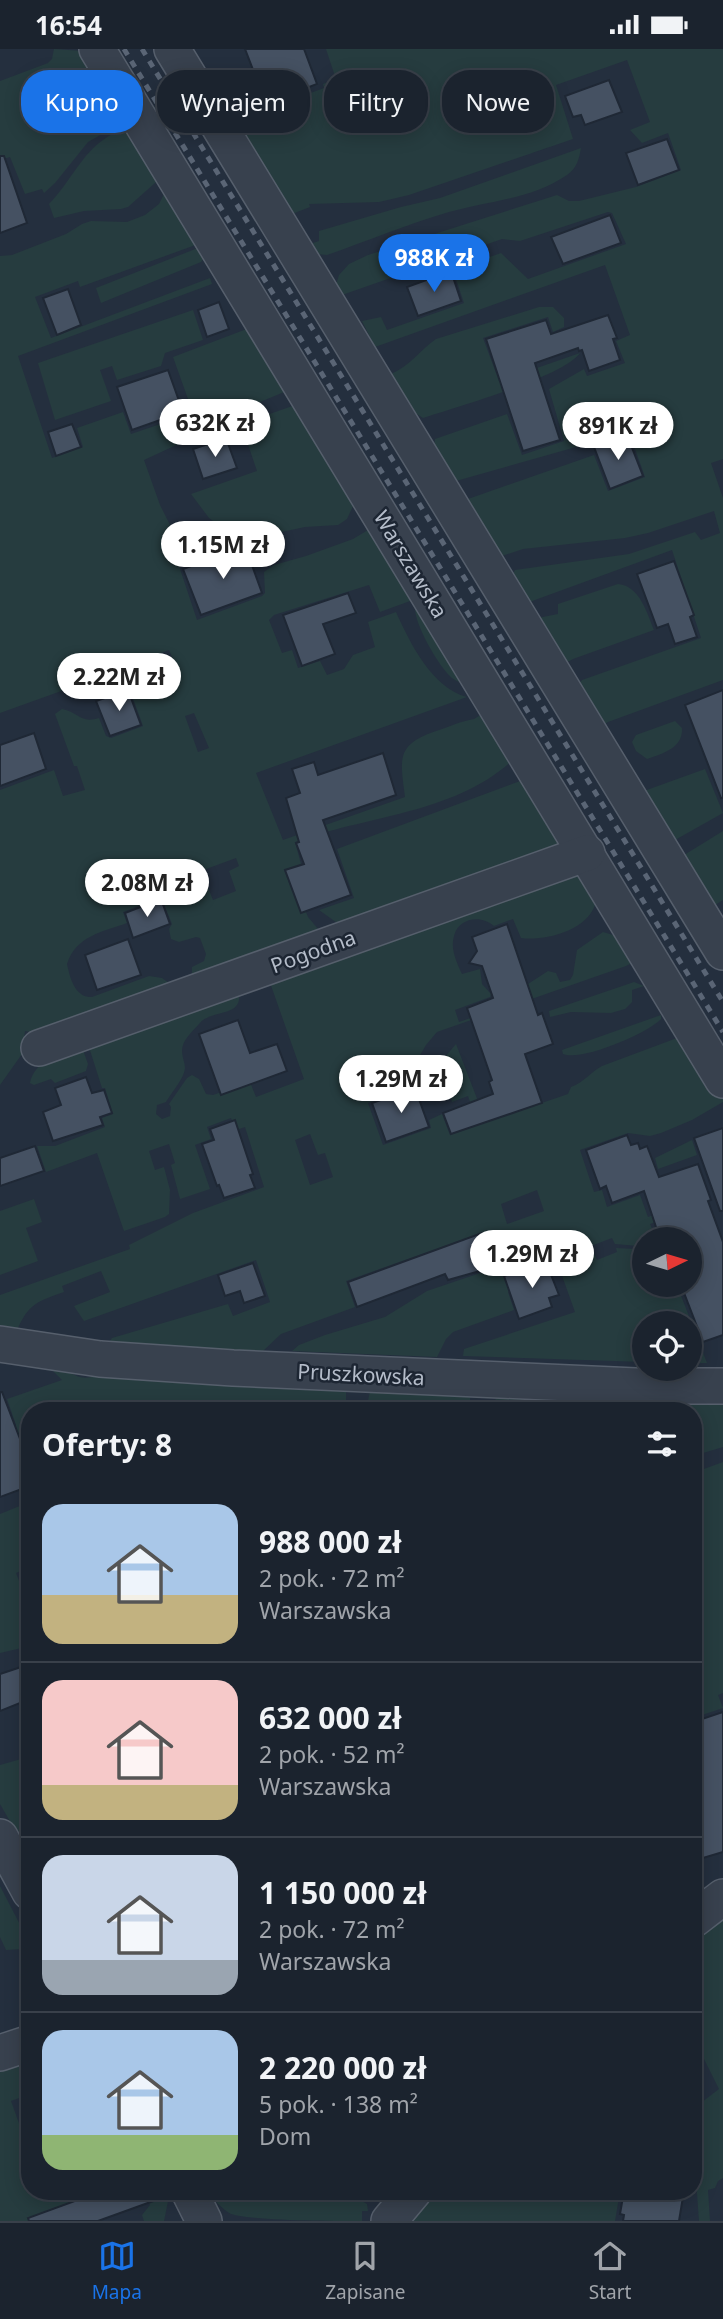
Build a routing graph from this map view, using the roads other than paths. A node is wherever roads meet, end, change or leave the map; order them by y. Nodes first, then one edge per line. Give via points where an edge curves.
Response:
1 (97, 49) edge
2 (173, 49) edge
3 (587, 853) junction
4 (723, 952) edge
5 (39, 1048) dead end
6 (723, 1080) edge
7 (0, 1344) edge
8 (723, 1386) edge
9 (0, 1836) edge
10 (21, 1875) edge
11 (723, 1897) edge
12 (702, 1913) edge
13 (21, 2046) edge
14 (0, 2053) edge
15 (194, 2200) edge
16 (406, 2200) edge
17 (204, 2221) edge
18 (389, 2221) edge

1 - 3 street, Warszawska
2 - 4 street
3 - 5 street, Pogodna
3 - 6 street, Warszawska
7 - 8 street, Pruszkowska via 100,1359 233,1368
9 - 10 street
11 - 12 street
13 - 14 street
15 - 17 street
16 - 18 street

